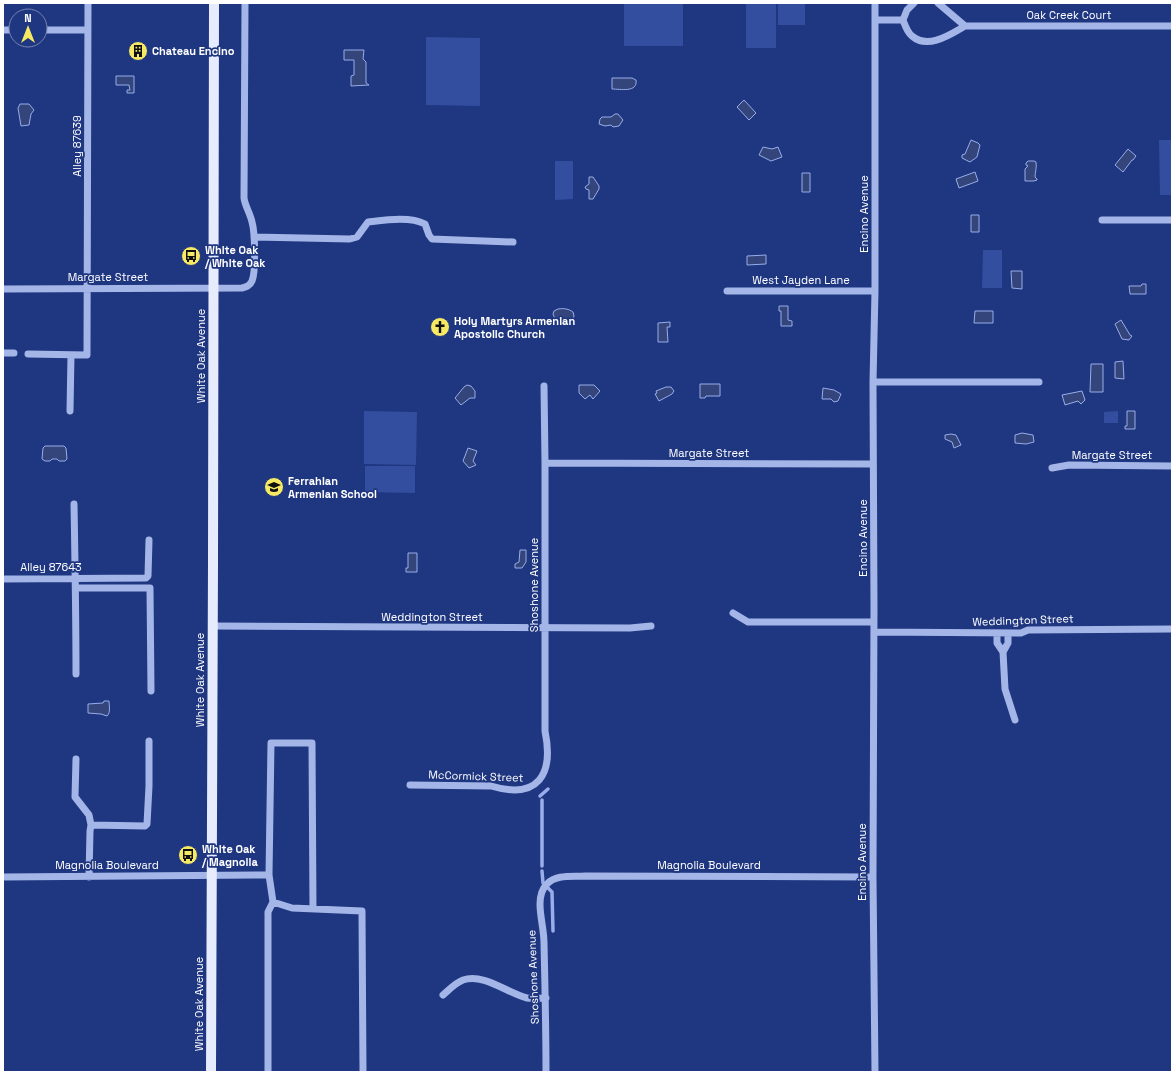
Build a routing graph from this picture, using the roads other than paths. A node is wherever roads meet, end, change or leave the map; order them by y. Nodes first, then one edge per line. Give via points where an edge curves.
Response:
1 (88, 3) edge
2 (214, 3) edge
3 (245, 3) edge
4 (875, 3) edge
5 (914, 3) edge
6 (938, 3) edge
7 (875, 20) junction
8 (903, 20) junction
9 (965, 26) junction
10 (1172, 26) edge
11 (48, 30) edge
12 (88, 30) junction
13 (1102, 220) dead end
14 (1172, 220) edge
15 (254, 238) junction
16 (513, 242) dead end
17 (88, 288) junction
18 (213, 288) junction
19 (3, 289) edge
20 (727, 290) dead end
21 (875, 291) junction
22 (3, 353) edge
23 (14, 353) dead end
24 (28, 354) dead end
25 (71, 355) junction
26 (873, 382) junction
27 (1039, 382) dead end
28 (544, 386) dead end
29 (70, 411) dead end
30 (545, 464) junction
31 (873, 464) junction
32 (1172, 466) edge
33 (1052, 468) dead end
34 (74, 504) dead end
35 (149, 540) dead end
36 (75, 578) junction
37 (3, 579) edge
38 (76, 588) junction
39 (733, 613) dead end
40 (874, 622) junction
41 (212, 626) junction
42 (651, 626) dead end
43 (545, 628) junction
44 (1172, 629) edge
45 (874, 632) junction
46 (997, 633) junction
47 (1008, 633) junction
48 (1003, 652) junction
49 (76, 674) dead end
50 (151, 691) dead end
51 (1015, 720) dead end
52 (149, 741) dead end
53 (76, 759) dead end
54 (539, 781) joint
55 (410, 785) dead end
56 (91, 826) junction
57 (269, 875) junction
58 (89, 876) junction
59 (211, 876) junction
60 (873, 876) junction
61 (3, 877) edge
62 (547, 883) joint
63 (274, 902) junction
64 (313, 909) junction
65 (443, 995) dead end
66 (546, 998) junction
67 (211, 1072) edge
68 (268, 1072) edge
69 (362, 1072) edge
70 (546, 1072) edge
71 (874, 1072) edge

1 - 12 street, Alley 87639
2 - 18 main road, White Oak Avenue
3 - 15 street via 244,198 252,221
4 - 7 street, Encino Avenue
5 - 8 street via 907,10
6 - 9 street
7 - 8 street
7 - 21 street, Encino Avenue
8 - 9 street, Oak Creek Court via 912,36 922,42 943,38
9 - 10 street, Oak Creek Court
11 - 12 street
12 - 17 street, Alley 87639
13 - 14 street
15 - 16 street via 350,239 357,237 368,222 418,220 425,224 432,240
15 - 18 street via 252,282 242,288
17 - 18 street, Margate Street
17 - 19 street, Margate Street
17 - 25 street, Alley 87639 via 87,355
18 - 41 main road, White Oak Avenue
20 - 21 street, West Jayden Lane
21 - 26 street, Encino Avenue
22 - 23 street
24 - 25 street
25 - 29 street
26 - 27 street
26 - 31 street, Encino Avenue
28 - 30 street, Shoshone Avenue
30 - 31 street, Margate Street
30 - 43 street, Shoshone Avenue
31 - 40 street, Encino Avenue
32 - 33 street, Margate Street via 1069,465
34 - 36 street
35 - 36 street, Alley 87643 via 146,578
36 - 37 street, Alley 87643
36 - 38 street
38 - 49 street
38 - 50 street via 150,588
39 - 40 street via 748,622
40 - 45 street, Encino Avenue
41 - 43 street, Weddington Street
41 - 59 main road, White Oak Avenue
42 - 43 street, Weddington Street
43 - 54 street, Shoshone Avenue via 545,731 548,758
44 - 47 street, Weddington Street via 1028,630
45 - 46 street, Weddington Street
45 - 60 street, Encino Avenue
46 - 47 street, Weddington Street
46 - 48 street via 997,643
47 - 48 street via 1008,643
48 - 51 street via 1005,689
52 - 56 street via 147,824
53 - 56 street via 75,797 89,815
54 - 55 street, McCormick Street via 530,788 518,790 504,790 491,786
56 - 58 street
57 - 59 street, Magnolia Boulevard
57 - 63 street
57 - 64 street via 271,743 312,743
58 - 59 street, Magnolia Boulevard
58 - 61 street, Magnolia Boulevard
59 - 67 main road, White Oak Avenue
60 - 62 street, Magnolia Boulevard via 585,876 556,878
60 - 71 street, Encino Avenue
62 - 66 street, Shoshone Avenue via 540,902 544,932
63 - 64 street via 292,908
63 - 68 street via 268,912
64 - 69 street via 362,911
65 - 66 street via 455,984 470,979 484,980 528,998
66 - 70 street, Shoshone Avenue

